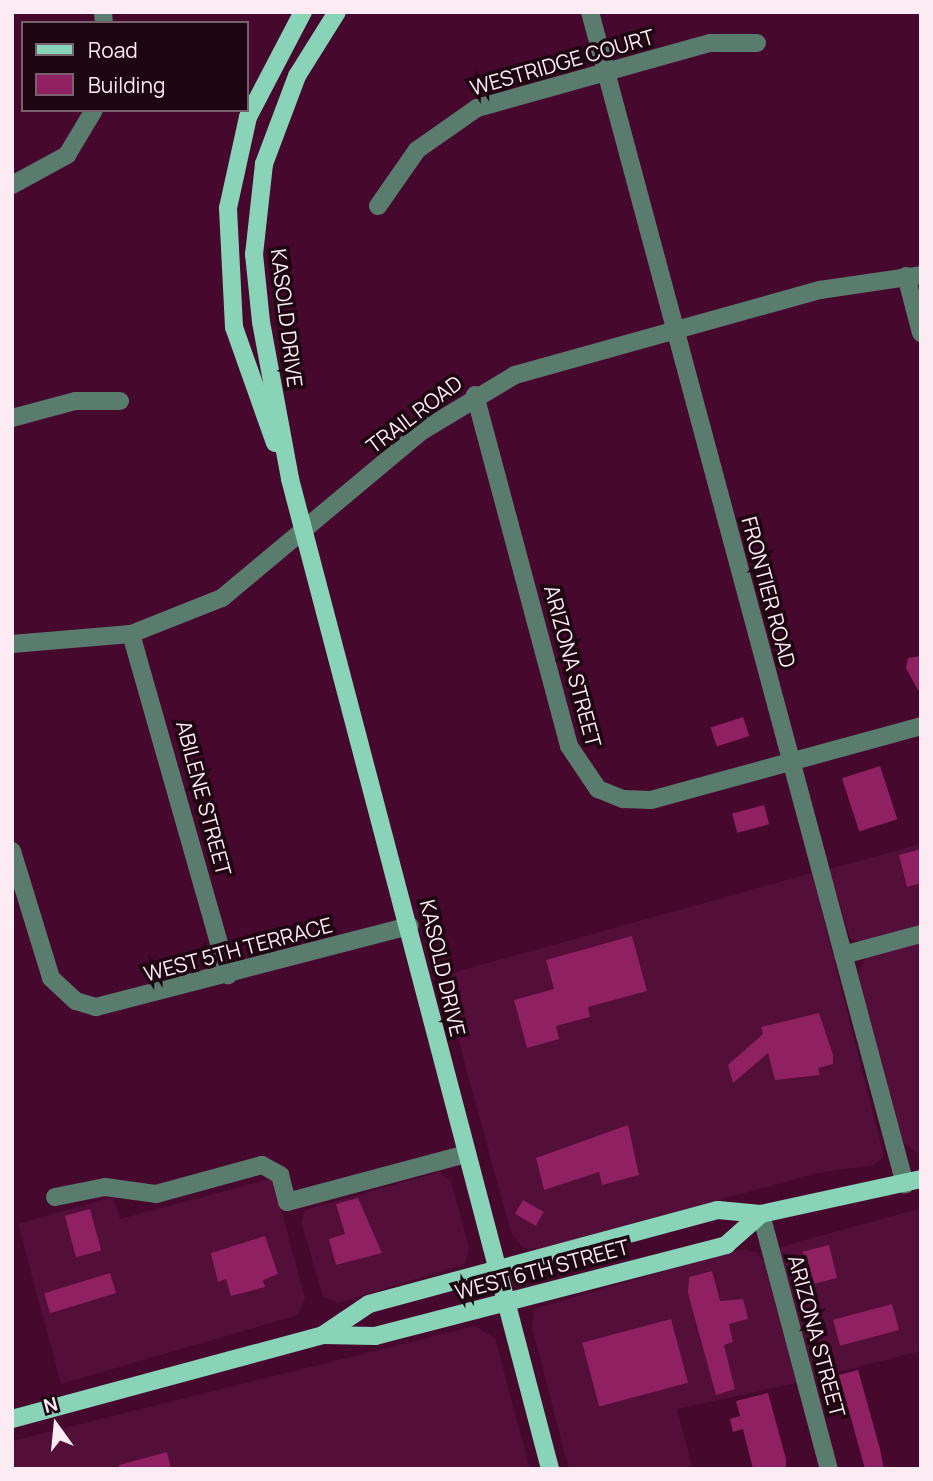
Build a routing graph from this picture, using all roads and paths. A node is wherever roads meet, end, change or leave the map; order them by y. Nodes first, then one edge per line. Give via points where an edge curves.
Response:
1 (303, 12) edge
2 (337, 12) edge
3 (590, 12) edge
4 (757, 43) dead end
5 (606, 71) junction
6 (93, 112) edge
7 (12, 185) edge
8 (378, 206) dead end
9 (913, 276) edge
10 (675, 328) junction
11 (921, 333) edge
12 (475, 395) junction
13 (120, 401) dead end
14 (12, 418) edge
15 (290, 479) junction
16 (304, 532) junction
17 (131, 634) junction
18 (12, 644) edge
19 (921, 726) edge
20 (791, 762) junction
21 (12, 851) edge
22 (410, 926) junction
23 (921, 934) edge
24 (843, 955) junction
25 (228, 975) junction
26 (466, 1154) junction
27 (913, 1182) edge
28 (55, 1197) dead end
29 (761, 1214) junction
30 (496, 1269) junction
31 (505, 1302) junction
32 (323, 1335) junction
33 (12, 1419) edge
34 (550, 1469) edge
35 (829, 1469) edge

1 - 15 main road, KASOLD DRIVE via 248,117 231,181 226,240 241,353
2 - 15 main road, KASOLD DRIVE via 280,112 255,221 260,313
3 - 5 street, FRONTIER ROAD
4 - 5 street, WESTRIDGE COURT via 710,43
5 - 8 street, WESTRIDGE COURT via 497,100 455,119 417,150
5 - 10 street, FRONTIER ROAD
6 - 7 street via 67,155
9 - 10 street, TRAIL ROAD via 820,289
9 - 11 street
10 - 12 street, TRAIL ROAD via 545,363
10 - 20 street, FRONTIER ROAD
12 - 16 street, TRAIL ROAD via 422,430
12 - 20 street, ARIZONA STREET via 569,746 585,776 611,795 651,800
13 - 14 street via 75,401
15 - 16 main road, KASOLD DRIVE
16 - 17 street, TRAIL ROAD via 222,598
16 - 22 main road, KASOLD DRIVE
17 - 18 street, TRAIL ROAD
17 - 25 street, ABILENE STREET
19 - 20 street, ARIZONA STREET
20 - 24 street, FRONTIER ROAD
21 - 25 street, WEST 5TH TERRACE via 44,965 76,1001 111,1006
22 - 25 street, WEST 5TH TERRACE
22 - 26 main road, KASOLD DRIVE
23 - 24 street
24 - 27 street, FRONTIER ROAD
26 - 28 street via 288,1202 280,1175 262,1165 156,1194 105,1187
26 - 30 main road, KASOLD DRIVE
27 - 29 main road, WEST 6TH STREET
29 - 30 main road, WEST 6TH STREET via 718,1210
29 - 31 main road, WEST 6TH STREET via 726,1245
29 - 35 street, ARIZONA STREET
30 - 31 main road, KASOLD DRIVE
30 - 32 main road, WEST 6TH STREET via 369,1304
31 - 32 main road, WEST 6TH STREET via 375,1336
31 - 34 main road, KASOLD DRIVE
32 - 33 main road, WEST 6TH STREET

